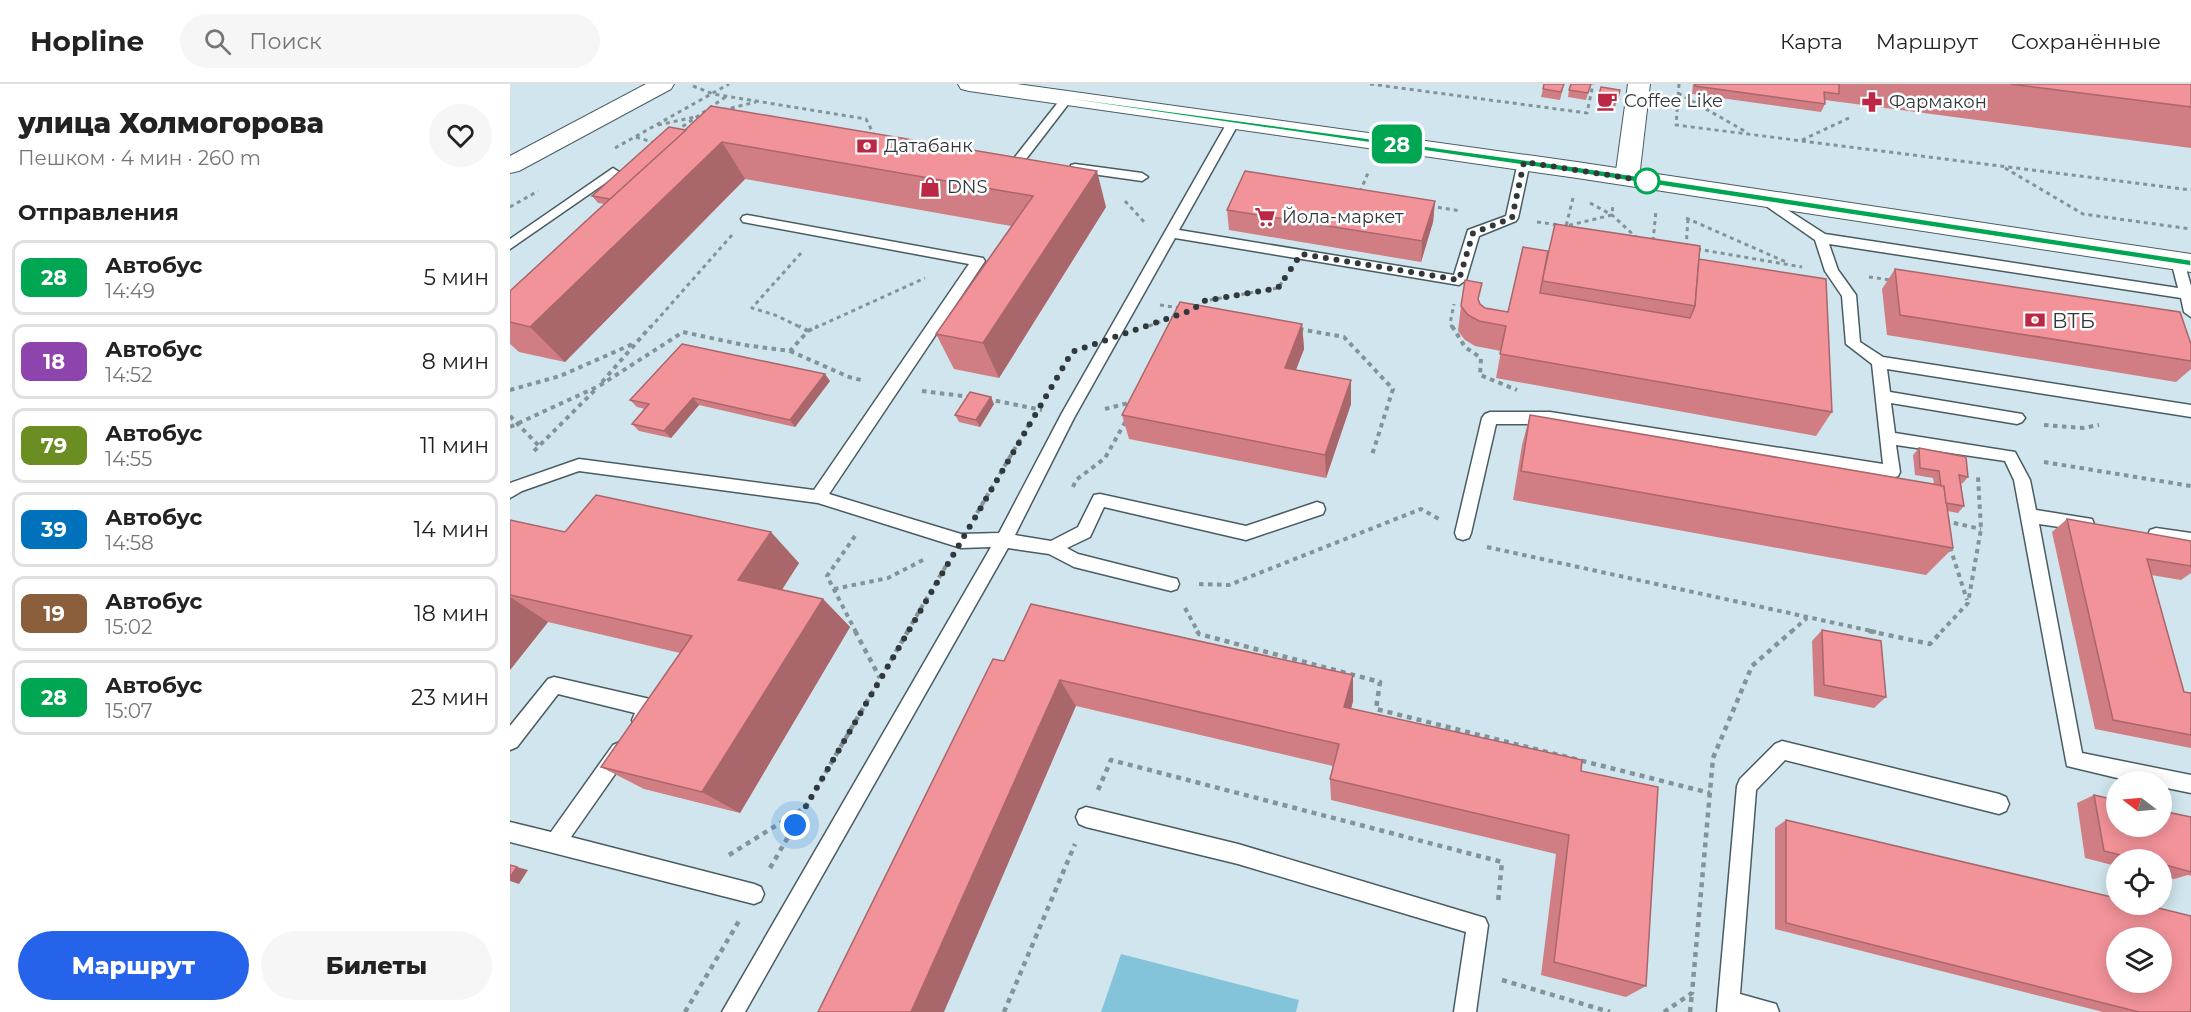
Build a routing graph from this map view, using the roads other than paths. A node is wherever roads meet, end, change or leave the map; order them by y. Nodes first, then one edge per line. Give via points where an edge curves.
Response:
1 (663, 84) edge
2 (969, 84) edge
3 (1639, 84) edge
4 (1067, 98) junction
5 (1234, 121) junction
6 (1019, 160) edge
7 (1524, 162) junction
8 (510, 165) edge
9 (1064, 166) edge
10 (613, 172) road end
11 (1142, 177) dead end
12 (1627, 178) junction
13 (1763, 198) junction
14 (747, 219) road end
15 (1171, 233) junction
16 (1821, 238) junction
17 (510, 245) edge
18 (2185, 262) edge
19 (2185, 294) junction
20 (2191, 312) edge
21 (1879, 362) junction
22 (1883, 396) junction
23 (2191, 411) edge
24 (2017, 418) dead end
25 (1888, 438) junction
26 (512, 489) edge
27 (818, 497) junction
28 (1317, 509) dead end
29 (2029, 516) junction
30 (2107, 528) edge
31 (1463, 533) road end
32 (2140, 533) edge
33 (1004, 540) junction
34 (2188, 540) edge
35 (1052, 548) junction
36 (2191, 561) edge
37 (1171, 584) road end
38 (510, 741) edge
39 (2191, 784) edge
40 (2000, 804) dead end
41 (1086, 817) dead end
42 (510, 832) edge
43 (555, 843) junction
44 (754, 894) road end
45 (1728, 1007) edge
46 (733, 1012) edge
47 (1465, 1012) edge
48 (1768, 1012) edge

1 - 8 main road
2 - 4 main road
3 - 12 street
4 - 5 main road
4 - 6 lane
5 - 7 main road
5 - 15 lane
7 - 12 main road
7 - 15 lane via 1512,218 1473,233 1459,280
9 - 11 lane
10 - 17 lane
12 - 13 main road
13 - 16 lane
13 - 18 main road
14 - 27 lane via 978,261
15 - 33 lane via 1067,417
16 - 19 lane
16 - 21 lane via 1832,271 1849,295 1852,344
18 - 19 lane
19 - 20 lane
21 - 22 lane
21 - 23 lane
22 - 24 lane
22 - 25 lane
25 - 29 lane via 2010,456 2022,480
25 - 31 lane via 1892,472 1550,418 1490,418
26 - 27 lane via 579,465
27 - 33 lane via 961,541
28 - 35 lane via 1246,533 1100,500 1084,532
29 - 30 lane
29 - 39 lane via 2074,760
32 - 34 lane
33 - 35 lane
33 - 46 lane
34 - 36 lane
35 - 37 lane via 1074,561
38 - 43 lane via 554,685 650,708
40 - 45 lane via 1782,750 1747,786
41 - 47 lane via 1239,854 1478,925
42 - 43 lane
43 - 44 lane
45 - 48 lane

